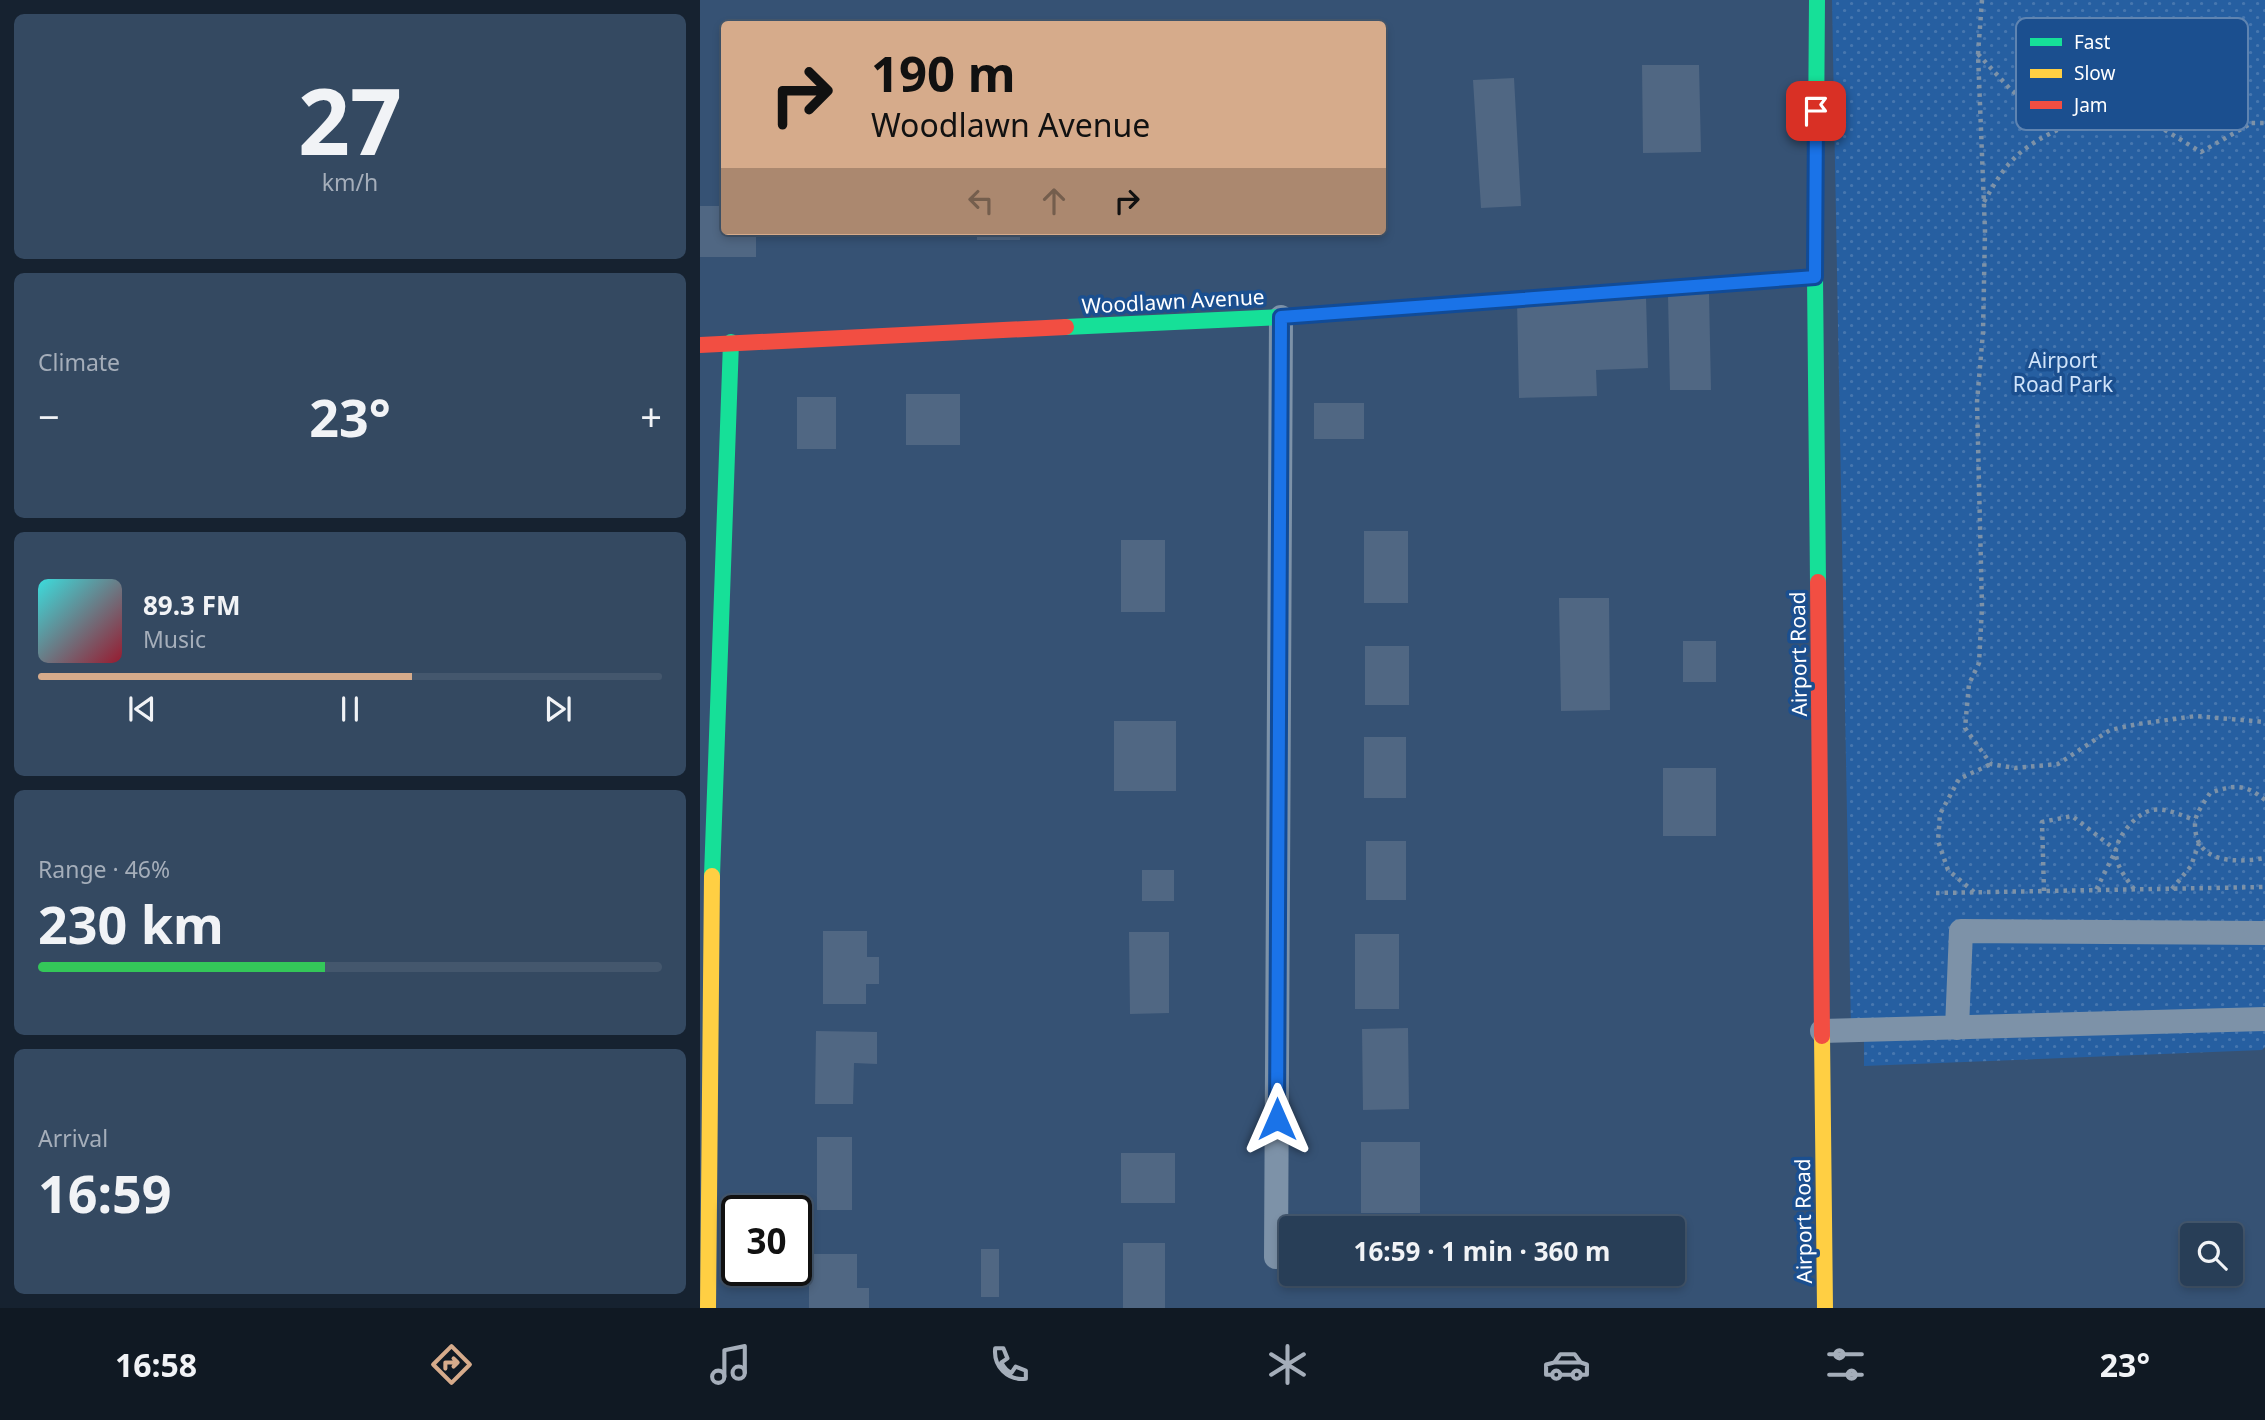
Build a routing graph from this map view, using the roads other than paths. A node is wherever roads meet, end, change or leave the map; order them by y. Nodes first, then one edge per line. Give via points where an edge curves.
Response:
1 (1817, 0) edge
2 (1815, 277) junction
3 (1281, 317) junction
4 (731, 342) junction
5 (700, 345) edge
6 (2265, 933) edge
7 (2265, 1020) edge
8 (1957, 1028) junction
9 (1822, 1031) junction
10 (1276, 1257) dead end
11 (708, 1308) edge
12 (1825, 1308) edge

1 - 2 street, Airport Road
2 - 3 street, Woodlawn Avenue
2 - 9 street, Airport Road
3 - 4 street, Woodlawn Avenue
3 - 10 street
4 - 5 street, Woodlawn Avenue
4 - 11 street via 706,1081
6 - 8 street via 1961,931
7 - 8 street
8 - 9 street
9 - 12 street, Airport Road

